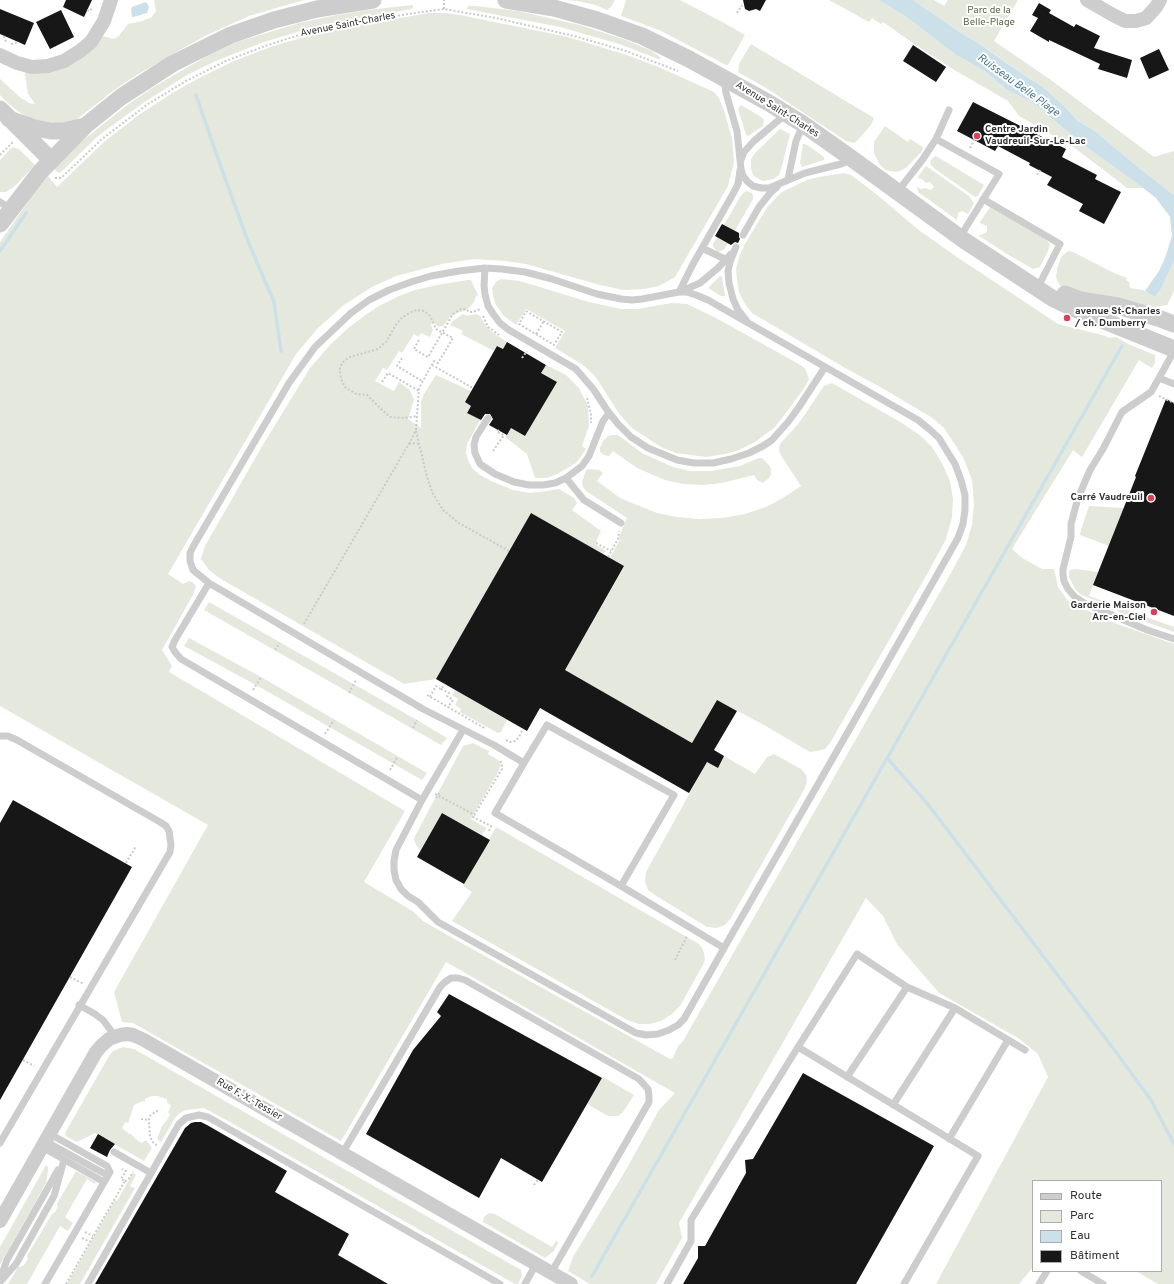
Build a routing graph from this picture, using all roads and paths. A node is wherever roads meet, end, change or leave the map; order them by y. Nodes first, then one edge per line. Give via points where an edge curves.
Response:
1 (111, 0) edge
2 (373, 0) edge
3 (444, 0) edge
4 (1087, 0) edge
5 (1160, 0) edge
6 (514, 1) edge
7 (742, 5) dead end
8 (92, 8) dead end
9 (87, 10) dead end
10 (444, 10) junction
11 (738, 13) dead end
12 (4, 36) dead end
13 (6, 42) dead end
14 (19, 42) dead end
15 (11, 44) dead end
16 (0, 55) edge
17 (683, 73) dead end
18 (727, 79) junction
19 (949, 110) dead end
20 (5, 114) edge
21 (786, 114) junction
22 (803, 124) junction
23 (85, 126) junction
24 (936, 139) junction
25 (14, 140) dead end
26 (0, 154) edge
27 (851, 158) junction
28 (741, 160) junction
29 (52, 169) junction
30 (1040, 170) dead end
31 (1037, 175) dead end
32 (788, 179) junction
33 (898, 191) junction
34 (983, 199) junction
35 (5, 206) edge
36 (0, 224) edge
37 (743, 235) dead end
38 (960, 237) junction
39 (702, 248) junction
40 (727, 260) junction
41 (485, 268) junction
42 (1038, 287) junction
43 (678, 292) junction
44 (479, 303) dead end
45 (480, 309) junction
46 (544, 322) junction
47 (1174, 324) edge
48 (750, 325) junction
49 (442, 333) junction
50 (536, 335) junction
51 (502, 337) dead end
52 (419, 340) dead end
53 (1174, 350) edge
54 (532, 354) dead end
55 (428, 357) junction
56 (402, 358) dead end
57 (522, 358) dead end
58 (434, 361) junction
59 (432, 365) junction
60 (825, 368) junction
61 (1159, 378) junction
62 (422, 381) junction
63 (382, 382) dead end
64 (1174, 384) edge
65 (473, 388) dead end
66 (419, 391) junction
67 (585, 393) dead end
68 (1166, 399) dead end
69 (1174, 403) edge
70 (608, 413) junction
71 (417, 416) junction
72 (488, 418) dead end
73 (591, 428) dead end
74 (416, 430) junction
75 (499, 430) dead end
76 (408, 444) junction
77 (419, 444) junction
78 (493, 451) dead end
79 (566, 478) junction
80 (621, 523) dead end
81 (618, 539) dead end
82 (596, 543) dead end
83 (509, 551) dead end
84 (611, 551) junction
85 (608, 557) dead end
86 (209, 583) junction
87 (304, 624) dead end
88 (1174, 639) edge
89 (280, 643) dead end
90 (275, 650) dead end
91 (260, 677) dead end
92 (444, 684) dead end
93 (353, 685) dead end
94 (256, 686) dead end
95 (441, 689) junction
96 (349, 693) dead end
97 (427, 695) dead end
98 (430, 697) junction
99 (448, 707) junction
100 (334, 720) dead end
101 (417, 720) dead end
102 (329, 727) dead end
103 (413, 728) dead end
104 (523, 728) dead end
105 (463, 730) junction
106 (492, 732) dead end
107 (0, 736) edge
108 (504, 740) dead end
109 (398, 756) dead end
110 (497, 757) dead end
111 (524, 763) junction
112 (394, 764) dead end
113 (440, 792) dead end
114 (422, 800) junction
115 (475, 815) junction
116 (488, 831) dead end
117 (136, 846) dead end
118 (126, 863) dead end
119 (621, 886) junction
120 (686, 938) dead end
121 (724, 948) junction
122 (674, 960) dead end
123 (70, 977) dead end
124 (90, 987) junction
125 (907, 987) junction
126 (79, 1005) junction
127 (955, 1008) junction
128 (115, 1036) junction
129 (1008, 1040) junction
130 (798, 1047) junction
131 (1025, 1050) dead end
132 (23, 1060) dead end
133 (42, 1071) junction
134 (846, 1077) junction
135 (893, 1105) junction
136 (159, 1110) dead end
137 (141, 1119) dead end
138 (149, 1120) junction
139 (949, 1139) junction
140 (46, 1141) junction
141 (0, 1144) edge
142 (154, 1144) dead end
143 (114, 1152) dead end
144 (342, 1154) junction
145 (64, 1160) junction
146 (133, 1171) dead end
147 (151, 1173) junction
148 (106, 1178) junction
149 (538, 1179) dead end
150 (125, 1181) dead end
151 (534, 1185) dead end
152 (0, 1221) edge
153 (83, 1230) dead end
154 (93, 1236) dead end
155 (80, 1237) dead end
156 (90, 1242) dead end
157 (536, 1264) junction
158 (1046, 1272) edge
159 (1083, 1272) edge
160 (551, 1273) junction
161 (0, 1281) edge
162 (45, 1284) edge
163 (88, 1284) edge
164 (500, 1284) edge
165 (525, 1284) edge
166 (571, 1284) edge
167 (667, 1284) edge
168 (904, 1284) edge
169 (1039, 1284) edge
170 (1103, 1284) edge

1 - 16 street via 96,35 86,47 64,61 32,67
2 - 23 street, Avenue Saint-Charles via 303,12 231,35 146,80
3 - 10 path
4 - 5 street via 1125,21 1130,21 1146,18
6 - 18 street, Avenue Saint-Charles via 582,15 629,31 671,49
7 - 11 path
8 - 9 path via 90,11
10 - 17 path, Avenue Saint-Charles via 496,18 574,36 626,51
10 - 29 path, Avenue Saint-Charles via 316,31 280,40 239,56 199,74 161,96 102,139 61,178 57,179
12 - 13 path
14 - 15 path
18 - 21 street, Avenue Saint-Charles
18 - 28 lane via 726,93 737,131
19 - 24 lane
20 - 23 street via 35,128 51,131
20 - 29 street
21 - 22 street, Avenue Saint-Charles
21 - 28 lane via 754,141 744,152
22 - 27 street, Avenue Saint-Charles
22 - 32 lane via 796,141
23 - 29 street, Avenue Saint-Charles
24 - 33 lane
24 - 34 lane via 999,174
25 - 26 path
27 - 32 lane via 841,164
27 - 33 street, Avenue Saint-Charles
28 - 32 lane via 743,176 753,186 768,188
28 - 39 lane via 738,184
29 - 35 street, Avenue Saint-Charles via 40,172
30 - 31 path
32 - 37 lane via 765,199
33 - 38 street, Avenue Saint-Charles
34 - 38 lane
34 - 42 lane via 1060,244
35 - 36 street, Avenue Saint-Charles
38 - 42 street, Avenue Saint-Charles
39 - 40 lane
39 - 43 lane
40 - 43 lane via 700,283
40 - 48 lane via 736,247 729,266 729,284 738,310
41 - 43 lane via 525,272 621,299 642,299
41 - 70 lane via 485,294 494,316 509,330 576,369 594,390
41 - 86 lane via 431,276 389,290 351,313 315,347 289,383 190,553 193,570
42 - 47 street, Avenue Saint-Charles via 1080,300 1118,306
42 - 53 street, Avenue Saint-Charles via 1068,306
43 - 48 lane via 702,297
44 - 45 path
45 - 49 path via 473,312 457,310
45 - 51 path via 488,327
46 - 50 path
46 - 50 path via 526,311 519,324
46 - 50 path via 562,332 554,345
48 - 60 lane
49 - 55 path
49 - 58 path via 453,338 438,363
49 - 71 path via 436,329 430,316 424,311 417,310 403,317 378,349 350,357 340,367 345,387 356,394 367,395 390,417
52 - 55 path via 414,349
53 - 61 lane
54 - 57 path via 527,351
55 - 58 path
56 - 62 path via 397,366
58 - 59 path
59 - 62 path
59 - 65 path
60 - 70 lane via 799,407 772,440 749,453 713,463 677,460 648,448 631,437
60 - 121 lane via 918,420 939,438 955,464 961,480 965,495 963,524 947,558
61 - 64 lane
61 - 88 lane via 1151,392 1122,412 1090,470 1078,498 1071,524 1071,537 1063,574 1068,589 1084,603
62 - 66 path
63 - 66 path via 388,373
66 - 71 path
67 - 73 path via 590,405
68 - 69 path
70 - 79 lane via 602,421 589,456 582,466
71 - 74 path
72 - 79 lane via 474,445 477,459 485,469 514,482 529,485 554,483
74 - 76 path
74 - 77 path
75 - 78 path via 497,432 504,435
76 - 77 path
76 - 87 path
77 - 83 path via 433,494 443,510 459,523
79 - 80 lane via 584,500
81 - 84 path
82 - 84 path
84 - 85 path
86 - 105 lane
86 - 114 lane via 172,647 180,659
89 - 90 path
91 - 94 path
92 - 95 path
93 - 96 path
95 - 98 path via 436,686
95 - 99 path via 453,700
97 - 98 path
98 - 99 path
99 - 106 path
100 - 102 path
101 - 103 path
104 - 108 path via 515,740
105 - 111 lane
105 - 114 lane
107 - 124 lane via 17,740 160,822 169,831 170,852
109 - 112 path
110 - 115 path via 502,769
111 - 119 lane via 495,813
111 - 119 lane via 547,725 674,796
113 - 115 path via 437,797
114 - 121 lane via 399,845 394,861 396,880 404,893 418,902 438,922 636,1033 646,1036 658,1034 678,1025 684,1019
115 - 116 path via 474,817 491,826
117 - 118 path
119 - 121 lane
120 - 122 path
123 - 124 path
124 - 126 lane
125 - 127 lane
125 - 130 lane via 856,954
125 - 134 lane
126 - 128 lane via 102,1020
126 - 133 lane
127 - 129 lane
127 - 135 lane
128 - 140 street via 96,1052
128 - 144 street, Rue F.-X.-Tessier via 127,1034 144,1040
129 - 131 lane
129 - 139 lane
130 - 134 lane
130 - 167 lane via 691,1220 692,1242
132 - 133 path
133 - 141 lane
134 - 135 lane
135 - 139 lane
136 - 138 path via 150,1116
137 - 138 path
138 - 142 path via 149,1132
139 - 168 lane via 978,1156
140 - 145 lane
140 - 148 lane via 107,1166 110,1170
140 - 152 street
143 - 147 lane
144 - 157 street, Rue F.-X.-Tessier
144 - 160 lane via 440,987 451,978 465,980 619,1068 644,1083 648,1089 649,1102
145 - 148 lane
145 - 161 lane via 54,1196 16,1264
146 - 150 path
147 - 163 lane
147 - 164 lane via 179,1124 190,1116 203,1115
148 - 162 lane
149 - 151 path
153 - 154 path
155 - 156 path
157 - 160 street, Rue F.-X.-Tessier
157 - 165 lane
158 - 169 lane
159 - 170 lane
160 - 166 street, Rue F.-X.-Tessier

